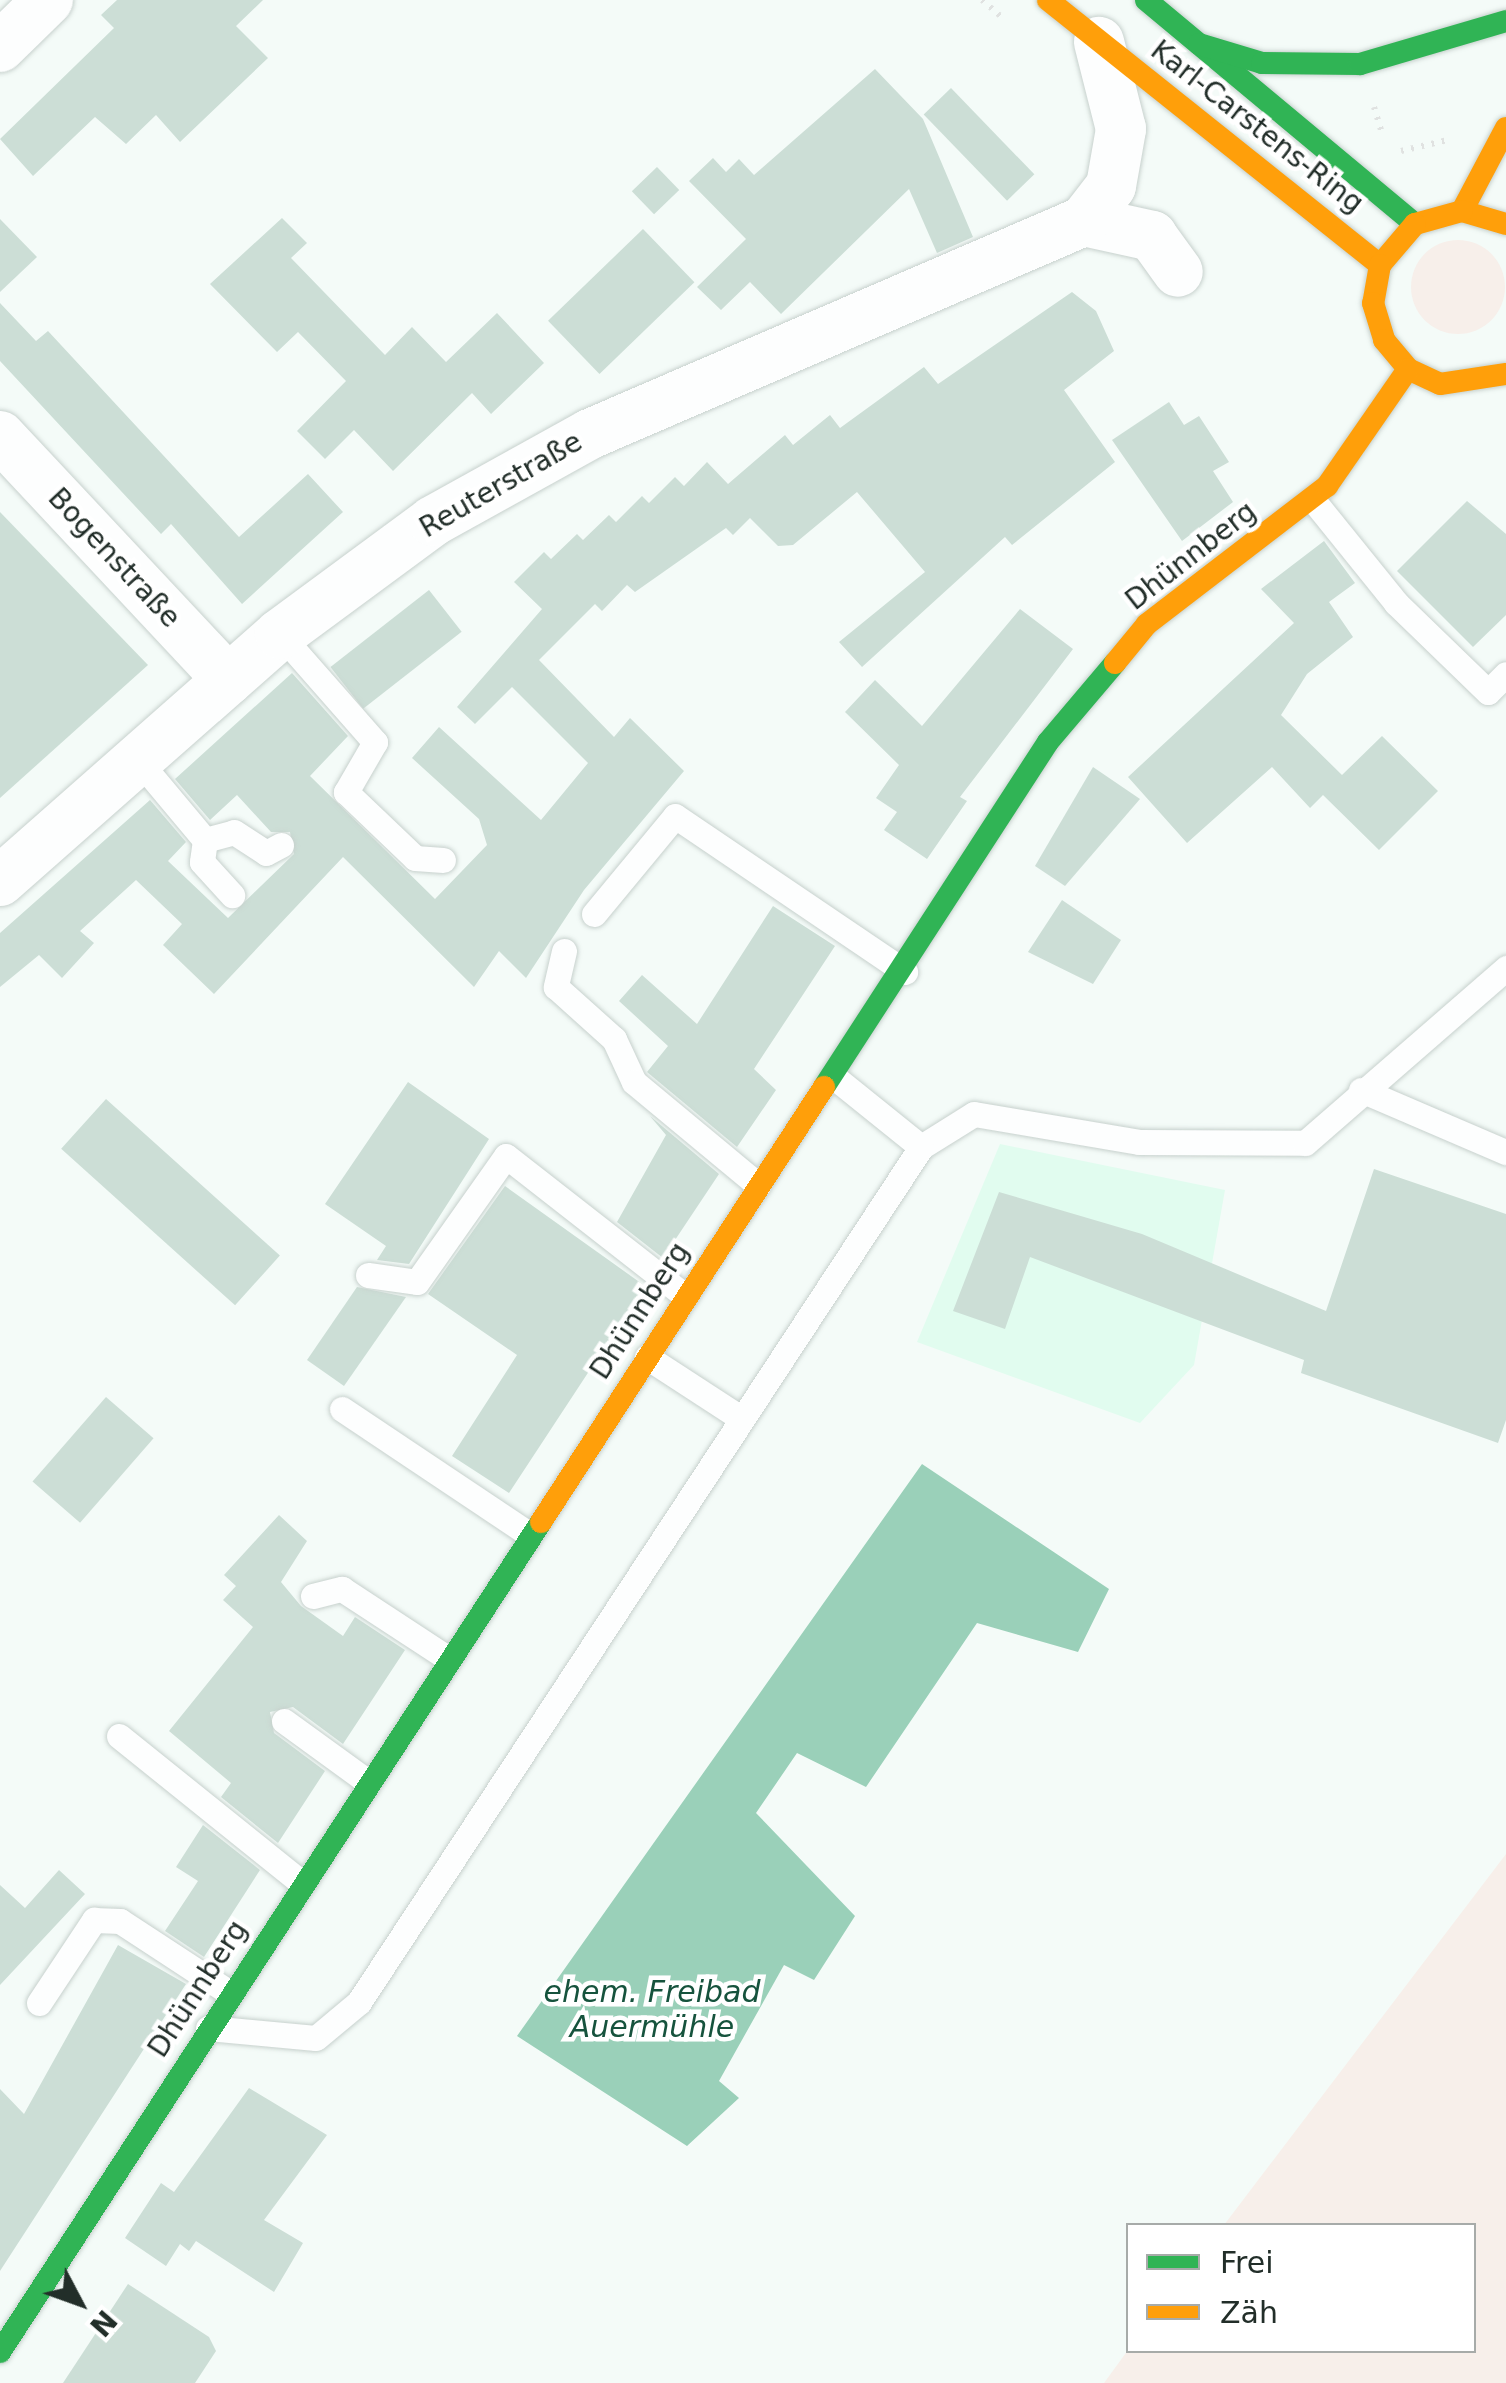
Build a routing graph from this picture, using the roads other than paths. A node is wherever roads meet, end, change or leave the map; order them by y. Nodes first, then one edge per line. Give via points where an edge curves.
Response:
1 (48, 0) edge
2 (1048, 0) edge
3 (1146, 0) edge
4 (1506, 22) edge
5 (1099, 42) junction
6 (1199, 44) junction
7 (0, 47) edge
8 (1502, 136) edge
9 (1462, 211) junction
10 (1084, 221) junction
11 (1415, 224) junction
12 (1506, 224) edge
13 (1380, 265) junction
14 (1178, 272) dead end
15 (1408, 370) junction
16 (1506, 374) edge
17 (0, 436) edge
18 (1313, 500) junction
19 (280, 634) junction
20 (1506, 674) edge
21 (228, 680) junction
22 (138, 760) junction
23 (205, 840) junction
24 (281, 845) dead end
25 (444, 860) dead end
26 (0, 880) edge
27 (232, 896) dead end
28 (594, 914) dead end
29 (564, 952) dead end
30 (1506, 968) edge
31 (905, 972) junction
32 (834, 1077) junction
33 (1360, 1090) junction
34 (922, 1147) junction
35 (1506, 1152) edge
36 (758, 1185) junction
37 (368, 1276) dead end
38 (685, 1296) junction
39 (648, 1357) junction
40 (342, 1409) dead end
41 (742, 1419) junction
42 (530, 1535) junction
43 (313, 1596) dead end
44 (449, 1658) junction
45 (284, 1721) dead end
46 (119, 1736) dead end
47 (368, 1782) junction
48 (302, 1884) junction
49 (230, 1993) junction
50 (39, 2003) dead end
51 (208, 2028) junction
52 (2, 2344) edge

1 - 7 street
2 - 5 street, Karl-Carstens-Ring
3 - 6 street, Karl-Carstens-Ring
4 - 6 street via 1360,64 1262,62
5 - 10 street via 1121,130 1111,186
5 - 13 street, Karl-Carstens-Ring
6 - 11 street, Karl-Carstens-Ring
8 - 9 street
9 - 11 street
9 - 12 street
10 - 14 street via 1152,236
10 - 19 street, Reuterstraße via 590,434 433,521
11 - 13 street
13 - 15 street via 1373,303 1384,340
15 - 16 street via 1440,384
15 - 18 street, Dhünnberg
17 - 21 street, Bogenstraße
18 - 20 lane via 1396,603 1488,692
18 - 31 street, Dhünnberg via 1147,624 1048,742
19 - 21 street, Reuterstraße
19 - 25 lane via 376,742 346,792 415,858
21 - 22 street, Reuterstraße
22 - 23 lane
22 - 26 street, Reuterstraße
23 - 24 lane via 234,832 266,852
23 - 27 lane via 202,862
28 - 31 lane via 675,816
29 - 36 lane via 556,987 614,1039 634,1082
30 - 33 lane
31 - 32 street, Dhünnberg
32 - 34 lane
32 - 36 street, Dhünnberg
33 - 34 lane via 1305,1143 1140,1142 974,1114
33 - 35 lane
34 - 41 lane
36 - 38 street, Dhünnberg
37 - 38 lane via 417,1282 506,1156
38 - 39 street, Dhünnberg
39 - 41 lane
39 - 42 street, Dhünnberg
40 - 42 lane
41 - 51 lane via 359,2002 316,2038
42 - 44 street, Dhünnberg
43 - 44 lane via 342,1588
44 - 47 street, Dhünnberg
45 - 47 lane
46 - 48 lane
47 - 48 street, Dhünnberg
48 - 49 street, Dhünnberg
49 - 50 lane via 120,1921 94,1920
49 - 51 street, Dhünnberg
51 - 52 street, Dhünnberg

